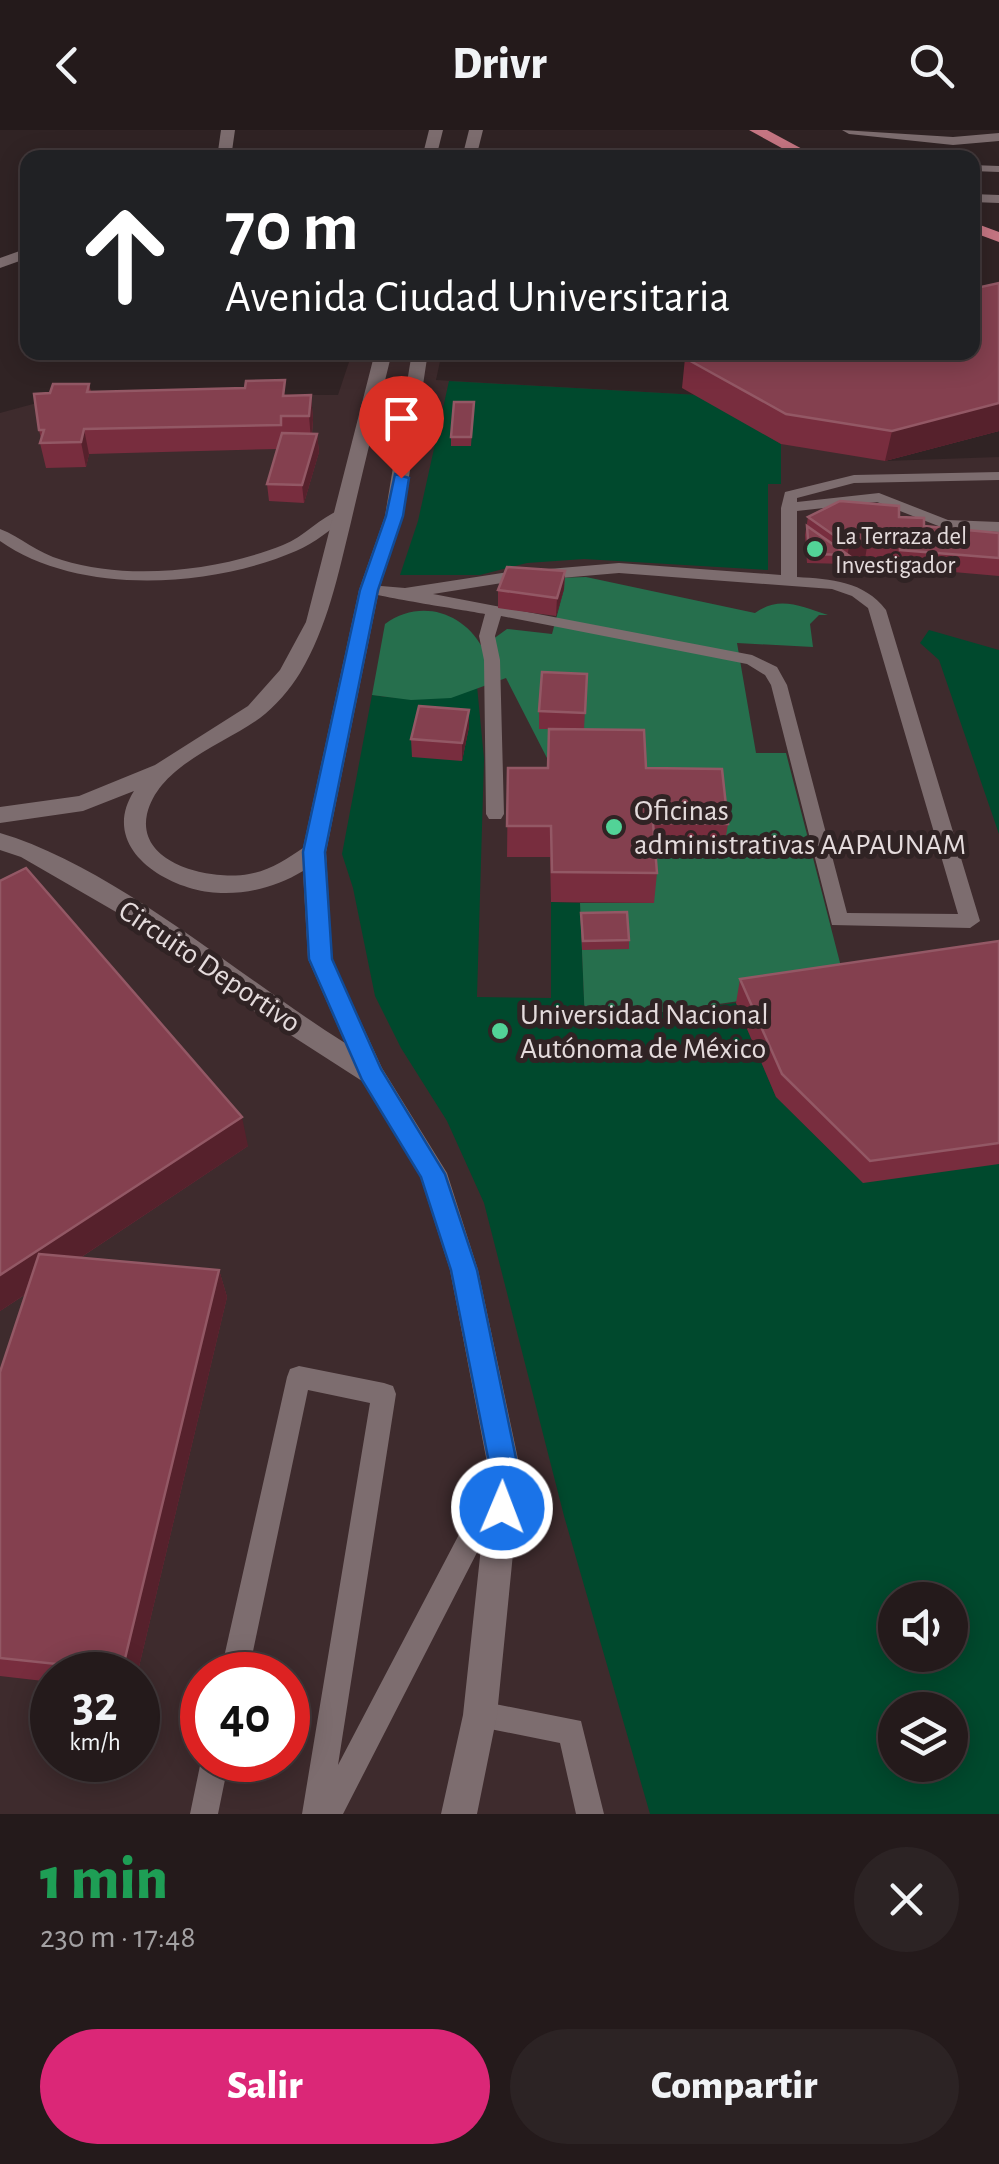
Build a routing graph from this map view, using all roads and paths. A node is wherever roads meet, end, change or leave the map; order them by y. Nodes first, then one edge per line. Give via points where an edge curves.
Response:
1 (756, 130) edge
2 (849, 130) edge
3 (962, 130) edge
4 (991, 136) edge
5 (796, 150) edge
6 (382, 360) edge
7 (419, 360) edge
8 (999, 476) edge
9 (789, 508) junction
10 (342, 514) junction
11 (999, 526) edge
12 (0, 534) edge
13 (789, 581) junction
14 (369, 590) junction
15 (405, 593) junction
16 (494, 612) junction
17 (163, 770) junction
18 (495, 814) dead end
19 (0, 815) edge
20 (0, 841) edge
21 (314, 852) junction
22 (370, 1073) junction
23 (505, 1473) junction
24 (239, 1652) edge
25 (480, 1715) junction
26 (211, 1782) edge
27 (204, 1814) edge
28 (316, 1814) edge
29 (328, 1814) edge
30 (459, 1814) edge
31 (590, 1814) edge

1 - 5 main road
2 - 4 street via 953,141
3 - 4 street
6 - 10 street
7 - 14 street via 394,516
8 - 9 lane via 854,480 790,495
9 - 11 lane via 879,497 946,524
9 - 13 lane
10 - 12 lane via 276,554 169,575 56,562
10 - 17 street via 316,622 289,673 256,711
13 - 15 lane via 618,568
13 - 16 lane via 844,586 878,610 970,921 839,920 779,685 763,664
14 - 15 lane
14 - 21 street
15 - 16 lane
16 - 18 lane via 487,636
17 - 19 street via 82,803
17 - 21 street via 141,797 134,827 147,855 177,876 242,884 286,871
20 - 22 street, Circuito Deportivo via 132,910
21 - 22 street via 320,959
22 - 23 street, Circuito Deportivo via 432,1174 464,1270
23 - 25 street, Circuito Deportivo
23 - 29 lane
24 - 28 lane via 299,1378 384,1394
25 - 30 street, Circuito Deportivo
25 - 31 lane via 571,1731
26 - 27 lane

